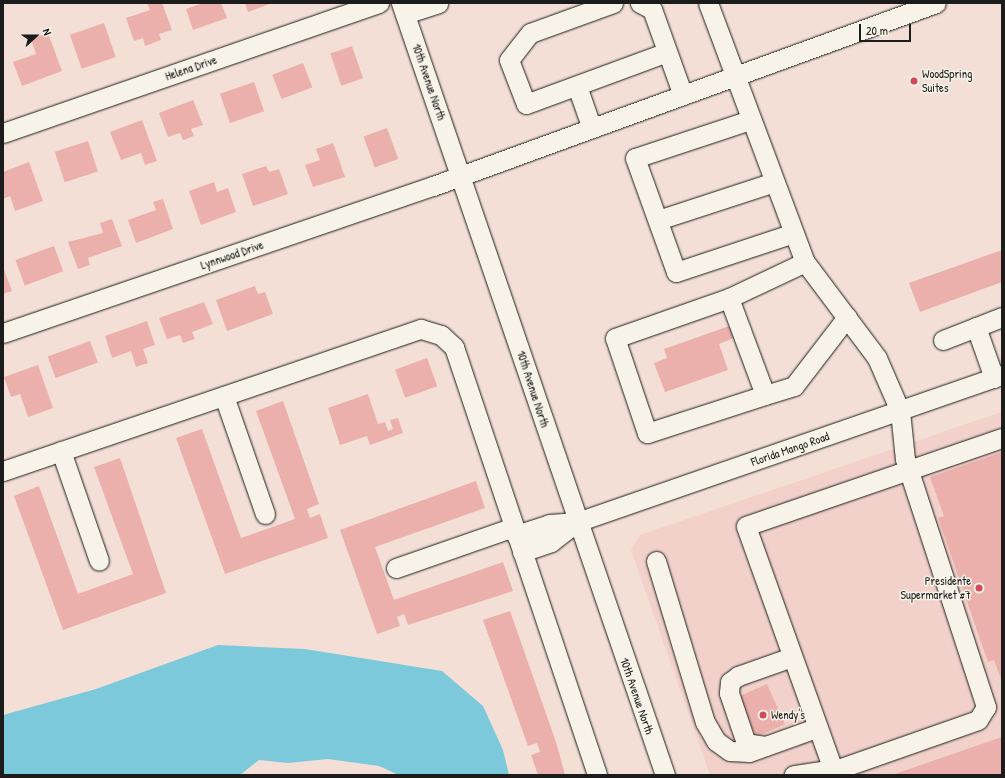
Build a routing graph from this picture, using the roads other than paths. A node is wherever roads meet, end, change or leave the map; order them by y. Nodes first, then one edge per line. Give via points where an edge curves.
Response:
1 (379, 3) edge
2 (438, 3) edge
3 (613, 3) edge
4 (640, 3) edge
5 (708, 3) edge
6 (936, 3) edge
7 (403, 9) edge
8 (667, 52) junction
9 (732, 74) junction
10 (577, 86) junction
11 (682, 93) junction
12 (750, 120) junction
13 (591, 126) junction
14 (3, 133) edge
15 (460, 175) junction
16 (774, 182) junction
17 (658, 220) junction
18 (794, 233) junction
19 (805, 262) junction
20 (729, 298) junction
21 (1002, 317) edge
22 (847, 318) junction
23 (976, 327) junction
24 (3, 333) edge
25 (943, 340) dead end
26 (998, 376) edge
27 (765, 395) junction
28 (224, 396) junction
29 (900, 411) junction
30 (1002, 438) edge
31 (61, 452) junction
32 (909, 470) junction
33 (3, 471) edge
34 (265, 514) dead end
35 (577, 522) junction
36 (517, 538) junction
37 (98, 561) dead end
38 (656, 561) dead end
39 (396, 568) dead end
40 (792, 658) junction
41 (816, 728) junction
42 (832, 774) edge
43 (597, 775) edge
44 (665, 775) edge
45 (794, 775) edge

1 - 14 street, Helena Drive
2 - 7 street
3 - 10 street via 530,32 509,60 526,104
4 - 8 street via 652,9
5 - 9 street
6 - 9 street, Lynnwood Drive
7 - 15 street, 10th Avenue North
8 - 10 street
8 - 11 street
9 - 11 street, Lynnwood Drive
9 - 12 street
10 - 13 street
11 - 13 street, Lynnwood Drive
12 - 16 street
12 - 17 street via 635,158
13 - 15 street, Lynnwood Drive
15 - 24 street, Lynnwood Drive
15 - 35 street, 10th Avenue North
16 - 17 street
16 - 18 street
17 - 18 street via 676,272
18 - 19 street
19 - 20 street
19 - 22 street
20 - 27 street
20 - 27 street via 615,338 647,433
21 - 23 street
22 - 27 street via 794,386
22 - 29 street via 877,358
23 - 25 street
23 - 26 street
26 - 29 street, Florida Mango Road
28 - 31 street
28 - 34 street
28 - 36 street via 421,329 441,335 454,347
29 - 32 street
29 - 35 street, Florida Mango Road
30 - 32 street
31 - 33 street
31 - 37 street
32 - 40 street via 746,526
32 - 42 street via 986,707 978,720
35 - 36 street, Florida Mango Road via 549,524
35 - 44 street, 10th Avenue North
36 - 39 street, Florida Mango Road
36 - 43 street
38 - 41 street via 705,722 716,740 730,751 749,752
40 - 41 street
40 - 41 street via 738,676 730,682 729,693 746,743 759,748
41 - 42 street
42 - 45 street via 807,770

